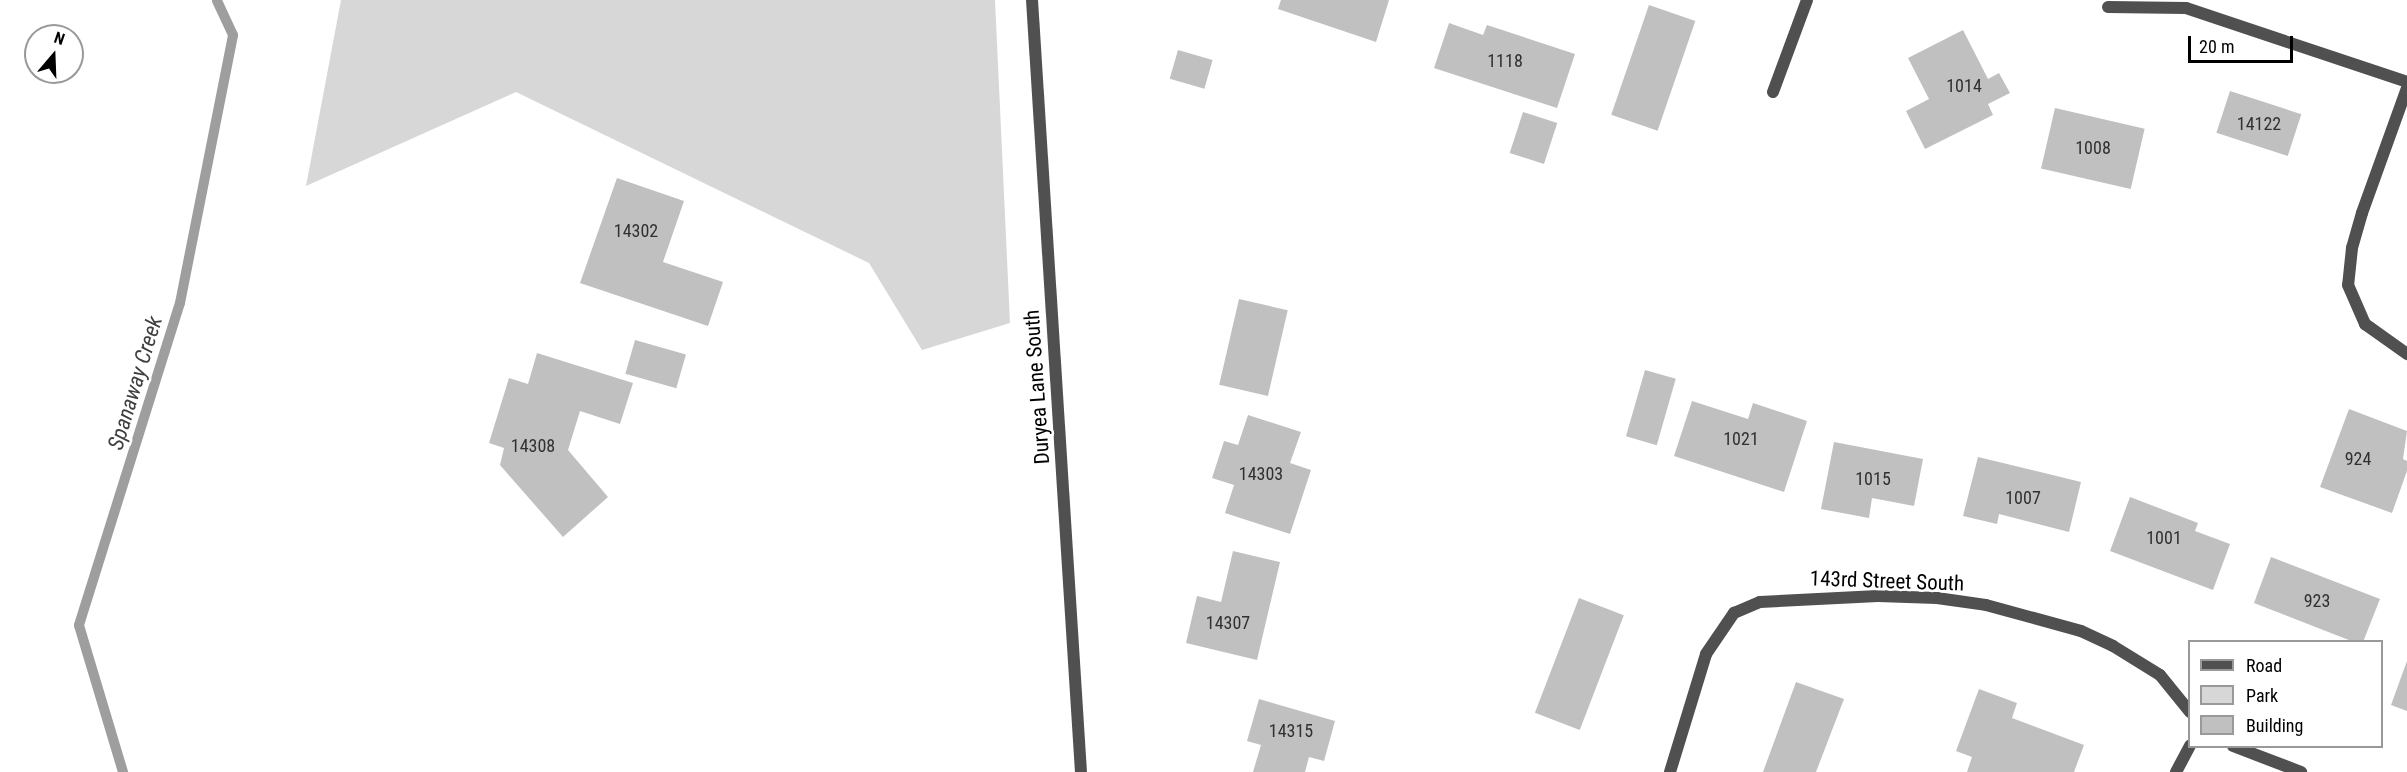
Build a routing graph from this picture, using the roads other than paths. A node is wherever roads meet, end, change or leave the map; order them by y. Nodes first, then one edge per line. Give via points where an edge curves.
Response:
1 (1032, 0) edge
2 (1808, 0) edge
3 (2108, 7) dead end
4 (2407, 82) edge
5 (2407, 88) edge
6 (1773, 92) dead end
7 (2407, 354) edge
8 (2188, 710) edge
9 (2189, 748) edge
10 (2236, 748) edge
11 (1081, 772) edge
12 (1670, 772) edge
13 (2176, 772) edge
14 (2301, 772) edge

1 - 11 street, Duryea Lane South
2 - 6 street
3 - 4 street via 2186,8
5 - 7 street via 2352,248 2348,285 2365,324
8 - 12 street, 143rd Street South via 2160,675 2113,646 2081,631 1986,605 1937,598 1808,597 1760,602 1734,613 1706,654
9 - 13 street
10 - 14 street

